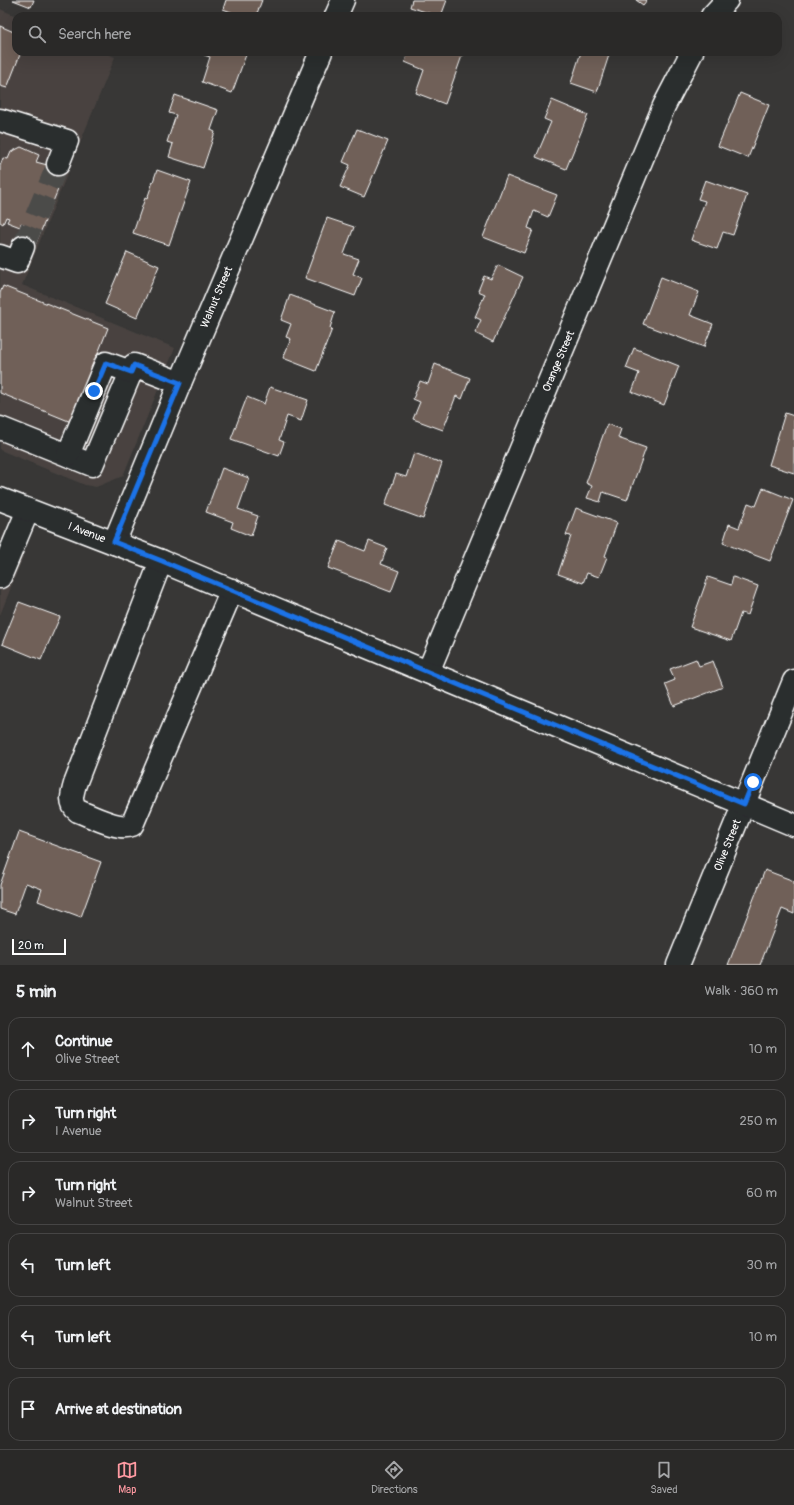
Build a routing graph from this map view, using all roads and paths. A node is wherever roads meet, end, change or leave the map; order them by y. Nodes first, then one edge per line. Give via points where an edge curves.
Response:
1 (343, 0) edge
2 (727, 0) edge
3 (338, 12) edge
4 (716, 12) edge
5 (319, 56) edge
6 (690, 56) edge
7 (0, 120) edge
8 (58, 164) tunnel mouth
9 (24, 247) tunnel mouth
10 (0, 256) edge
11 (180, 383) junction
12 (0, 428) edge
13 (0, 498) edge
14 (28, 510) junction
15 (114, 542) junction
16 (162, 561) junction
17 (0, 577) edge
18 (232, 590) junction
19 (428, 672) junction
20 (794, 681) edge
21 (744, 804) junction
22 (794, 825) edge
23 (678, 965) edge

1 - 3 street
2 - 4 street
5 - 11 street, Walnut Street
6 - 19 street, Orange Street via 664,106
7 - 8 street via 67,141
9 - 10 street via 17,262
11 - 12 street via 134,365 92,465
11 - 15 street, Walnut Street
13 - 14 street, I Avenue
14 - 15 street, I Avenue
14 - 17 street
15 - 16 street, I Avenue
16 - 18 street, I Avenue
16 - 18 street via 71,795 74,808 78,811 116,826 132,825
18 - 19 street, I Avenue
19 - 21 street, I Avenue
20 - 21 street, Olive Street
21 - 22 street, I Avenue
21 - 23 street, Olive Street

